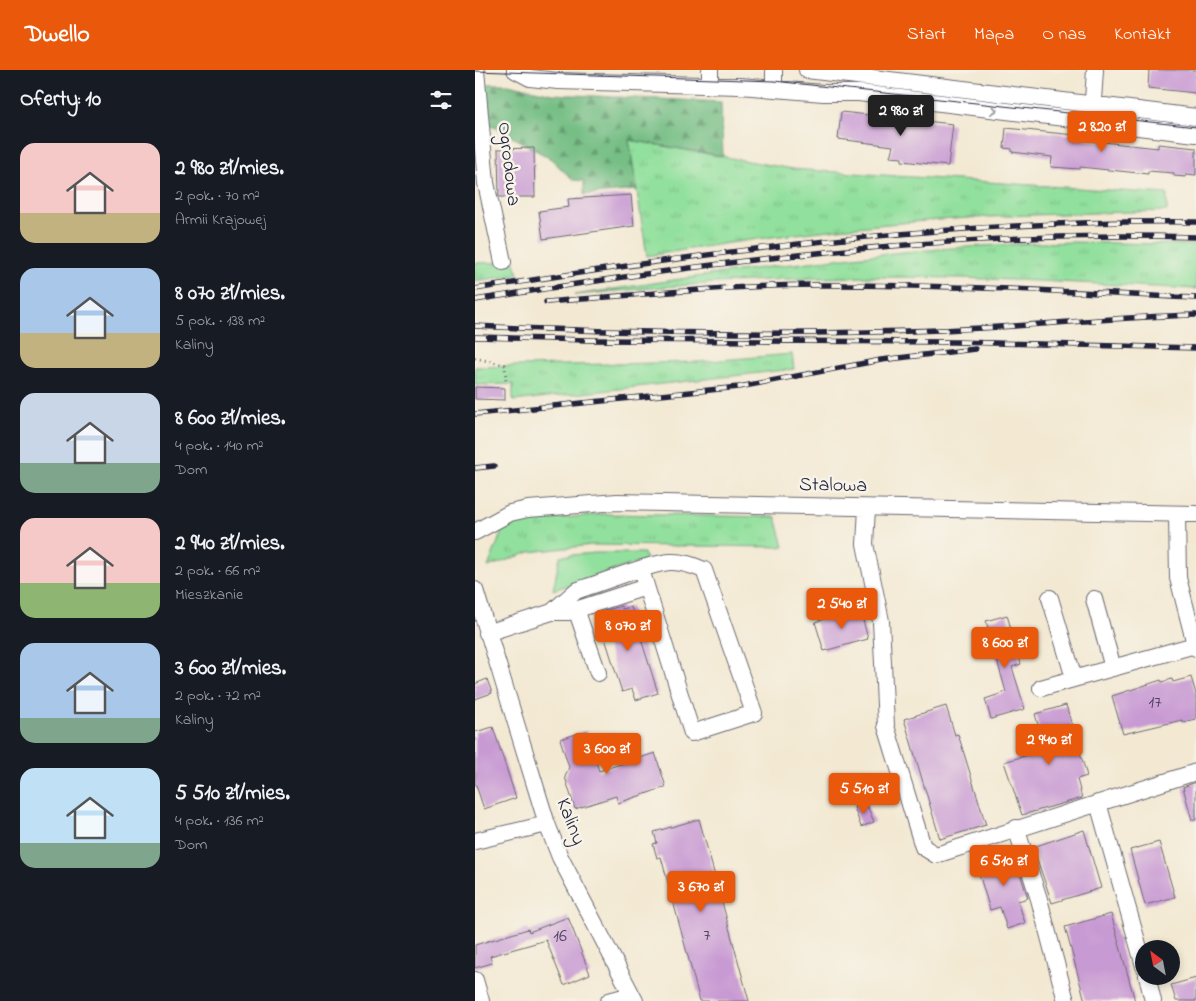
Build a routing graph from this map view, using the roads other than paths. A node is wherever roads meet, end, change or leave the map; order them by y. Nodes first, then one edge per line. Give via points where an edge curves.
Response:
1 (476, 70) edge
2 (517, 70) edge
3 (774, 70) edge
4 (799, 70) edge
5 (807, 70) edge
6 (1095, 70) edge
7 (535, 74) edge
8 (710, 78) edge
9 (774, 88) junction
10 (801, 90) junction
11 (1093, 105) junction
12 (1196, 116) edge
13 (1091, 123) junction
14 (1196, 134) edge
15 (503, 262) dead end
16 (867, 508) junction
17 (1177, 514) junction
18 (1196, 514) edge
19 (475, 532) edge
20 (641, 570) junction
21 (646, 587) junction
22 (475, 590) edge
23 (1050, 598) dead end
24 (1094, 599) dead end
25 (576, 609) junction
26 (552, 612) junction
27 (487, 633) junction
28 (1196, 646) edge
29 (1113, 668) junction
30 (597, 673) dead end
31 (1074, 678) junction
32 (1041, 688) dead end
33 (1196, 772) edge
34 (1098, 803) junction
35 (547, 824) junction
36 (1016, 828) junction
37 (475, 841) edge
38 (1137, 940) edge
39 (475, 980) edge
40 (1149, 985) edge
41 (633, 998) edge
42 (481, 1001) edge
43 (609, 1001) edge
44 (1066, 1001) edge
45 (1153, 1001) edge

1 - 15 street, Ogrodowa via 486,183
2 - 7 street
3 - 9 street
4 - 10 street
5 - 11 street
6 - 11 street
7 - 8 street
8 - 9 street
9 - 10 street
10 -> 13 street via 859,93
11 - 12 street
11 - 13 street
13 - 14 street
16 - 17 street, Stalowa
16 - 19 street, Stalowa via 617,502 528,509 510,513
16 - 36 street via 865,544 881,621 886,726 923,847 936,855
17 - 18 street, Stalowa
17 - 28 street via 1178,578
20 - 21 street
20 - 21 street via 670,562 704,570 754,713 692,733
20 - 26 street via 576,591
21 - 25 street
22 - 27 street, Kaliny
23 - 31 street
24 - 29 street
25 - 26 street
25 - 30 street
26 - 27 street
27 - 35 street, Kaliny
28 - 29 street
29 - 31 street
31 - 32 street
33 - 34 street
34 - 36 street
34 - 38 street
35 - 37 street
35 - 41 street, Kaliny via 560,858
36 - 44 street
39 - 42 street
40 - 45 street
41 - 43 street

